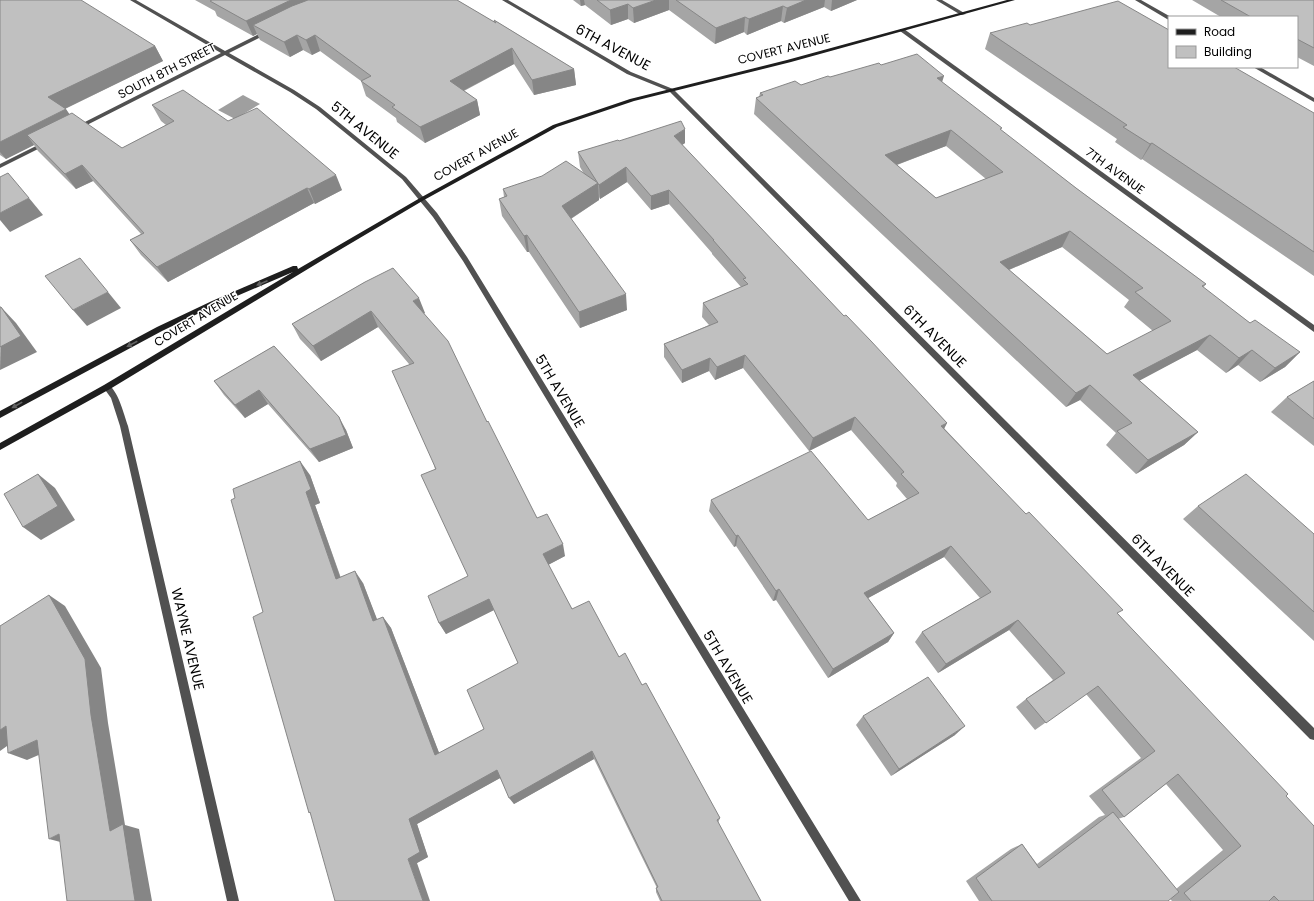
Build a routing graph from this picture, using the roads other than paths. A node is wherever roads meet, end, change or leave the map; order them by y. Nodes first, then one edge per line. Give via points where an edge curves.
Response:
1 (132, 0) edge
2 (504, 0) edge
3 (938, 0) edge
4 (1013, 0) edge
5 (1138, 0) edge
6 (963, 14) junction
7 (1168, 17) edge
8 (274, 29) edge
9 (902, 30) junction
10 (226, 53) junction
11 (1258, 68) edge
12 (671, 90) junction
13 (1314, 100) edge
14 (71, 131) edge
15 (50, 141) edge
16 (0, 166) edge
17 (422, 199) junction
18 (324, 256) junction
19 (1314, 329) edge
20 (106, 387) junction
21 (0, 415) edge
22 (0, 447) edge
23 (1314, 735) edge
24 (233, 901) edge
25 (855, 901) edge

1 - 10 street, 5TH AVENUE
2 - 12 street, 6TH AVENUE via 630,73
3 - 6 street
4 - 6 main road, COVERT AVENUE
5 - 7 street
6 - 9 main road, COVERT AVENUE
8 - 10 street, SOUTH 8TH STREET
9 - 12 main road, COVERT AVENUE
9 - 19 street, 7TH AVENUE
10 - 14 street, SOUTH 8TH STREET
10 - 17 street, 5TH AVENUE via 318,108 404,178
11 - 13 street
12 - 17 main road, COVERT AVENUE via 555,126
12 - 23 street, 6TH AVENUE
15 - 16 street
17 - 18 main road, COVERT AVENUE
17 - 25 street, 5TH AVENUE via 465,259
18 - 20 main road, COVERT AVENUE
18 -> 21 main road via 213,304 106,357
20 - 22 main road, COVERT AVENUE
20 - 24 street, WAYNE AVENUE via 114,397 124,426

